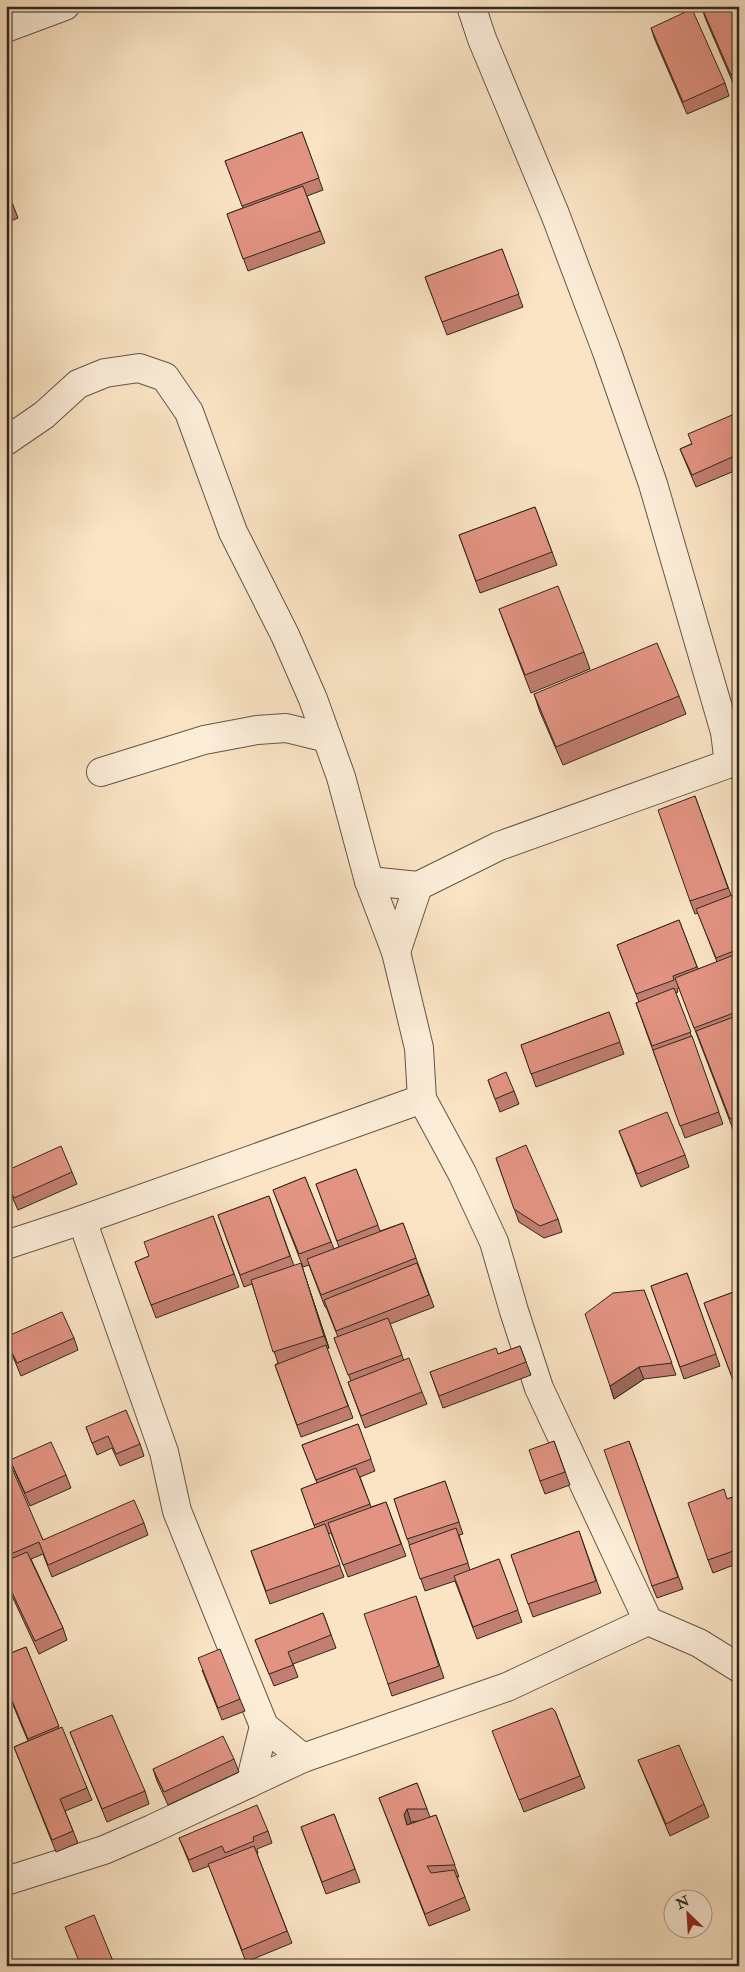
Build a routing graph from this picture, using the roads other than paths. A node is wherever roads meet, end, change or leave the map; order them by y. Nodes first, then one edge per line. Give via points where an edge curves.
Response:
1 (65, 6) edge
2 (471, 6) edge
3 (6, 28) edge
4 (6, 441) edge
5 (313, 699) junction
6 (286, 728) junction
7 (328, 738) junction
8 (734, 762) edge
9 (101, 772) dead end
10 (369, 880) junction
11 (418, 886) junction
12 (396, 952) junction
13 (422, 1099) junction
14 (82, 1220) junction
15 (6, 1245) edge
16 (648, 1622) junction
17 (739, 1668) edge
18 (264, 1726) junction
19 (303, 1758) junction
20 (250, 1783) junction
21 (6, 1881) edge

1 - 3 street
2 - 8 street via 555,214 653,484
4 - 5 street via 44,415 78,384 105,373 140,368 164,378 189,412 234,532
5 - 6 street
5 - 7 street
6 - 7 street
6 - 9 street via 204,740
7 - 10 street
8 - 11 street via 499,846
10 - 11 street
10 - 12 street
11 - 12 street
12 - 13 street via 419,1048
13 - 14 street
13 - 16 street via 494,1242 539,1388
14 - 15 street
14 - 18 street via 164,1452 177,1511
16 - 17 street via 699,1642
16 - 19 street via 507,1686
18 - 19 street
18 - 20 street
19 - 20 street
20 - 21 street via 104,1850

